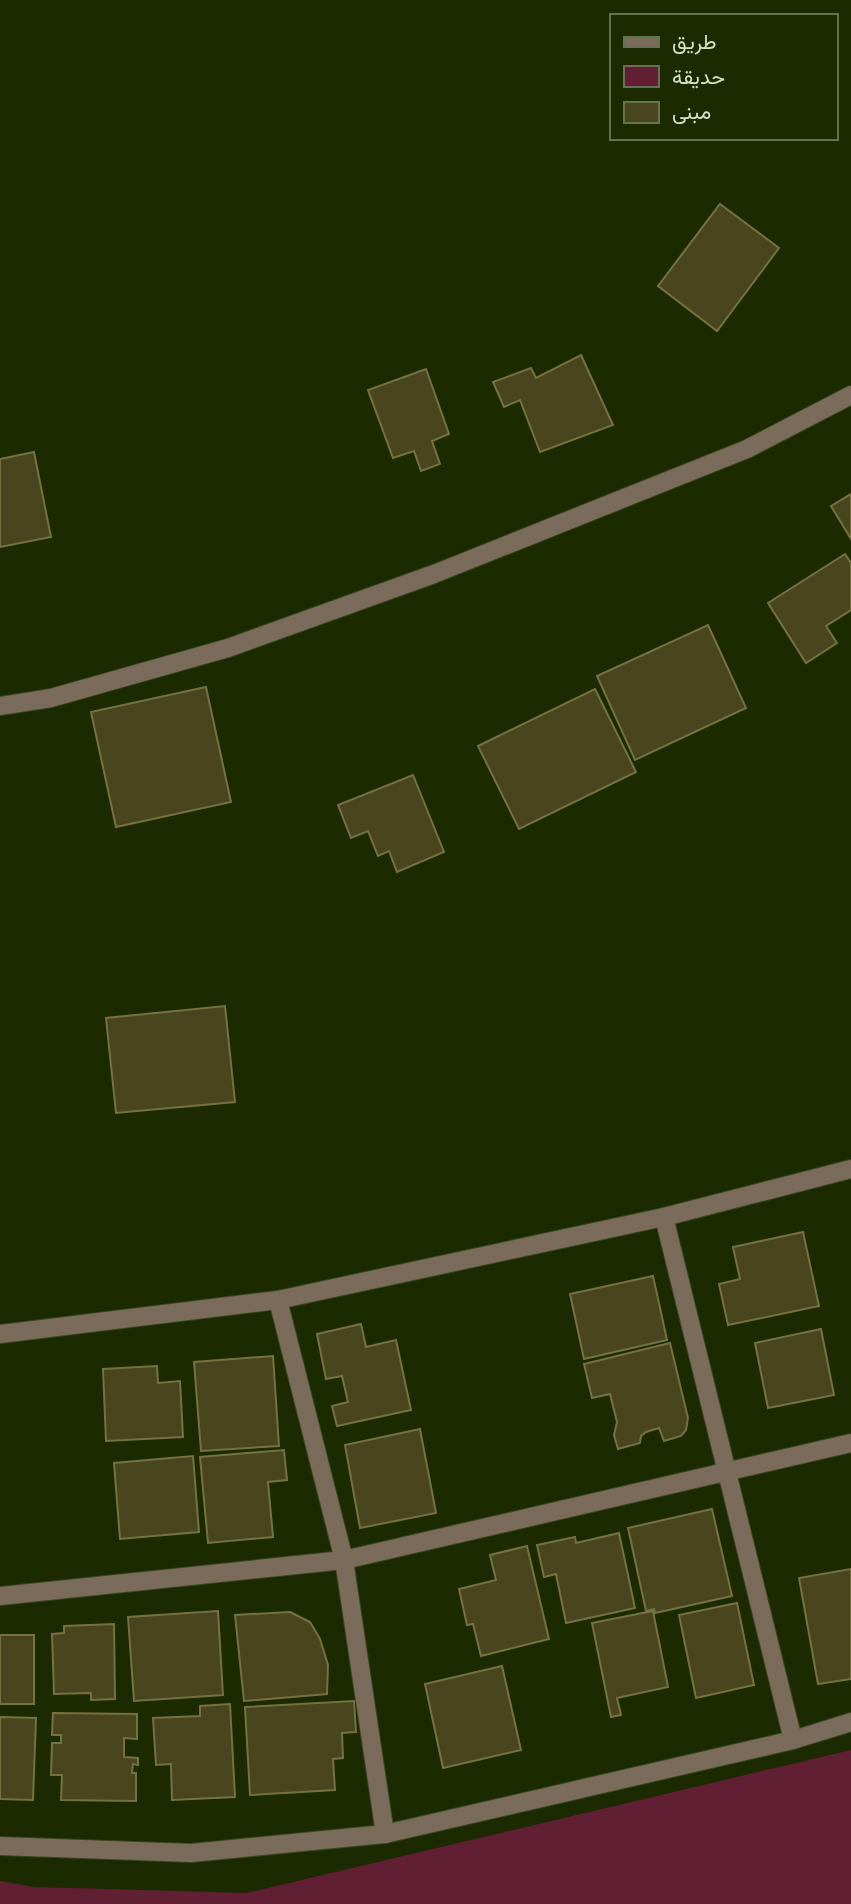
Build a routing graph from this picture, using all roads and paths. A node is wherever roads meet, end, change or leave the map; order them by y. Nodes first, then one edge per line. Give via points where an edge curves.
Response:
1 (851, 395) edge
2 (0, 706) edge
3 (851, 1169) edge
4 (664, 1217) junction
5 (278, 1300) junction
6 (0, 1334) edge
7 (851, 1443) edge
8 (727, 1472) junction
9 (344, 1560) junction
10 (0, 1596) edge
11 (851, 1722) edge
12 (793, 1740) junction
13 (385, 1835) junction
14 (0, 1846) edge

1 - 2 street via 747,449 421,579 228,648 51,698
3 - 4 street
4 - 5 street
4 - 8 street
5 - 6 street
5 - 9 street
7 - 8 street
8 - 9 street
8 - 12 street
9 - 10 street
9 - 13 street
11 - 12 street
12 - 13 street
13 - 14 street via 191,1853

